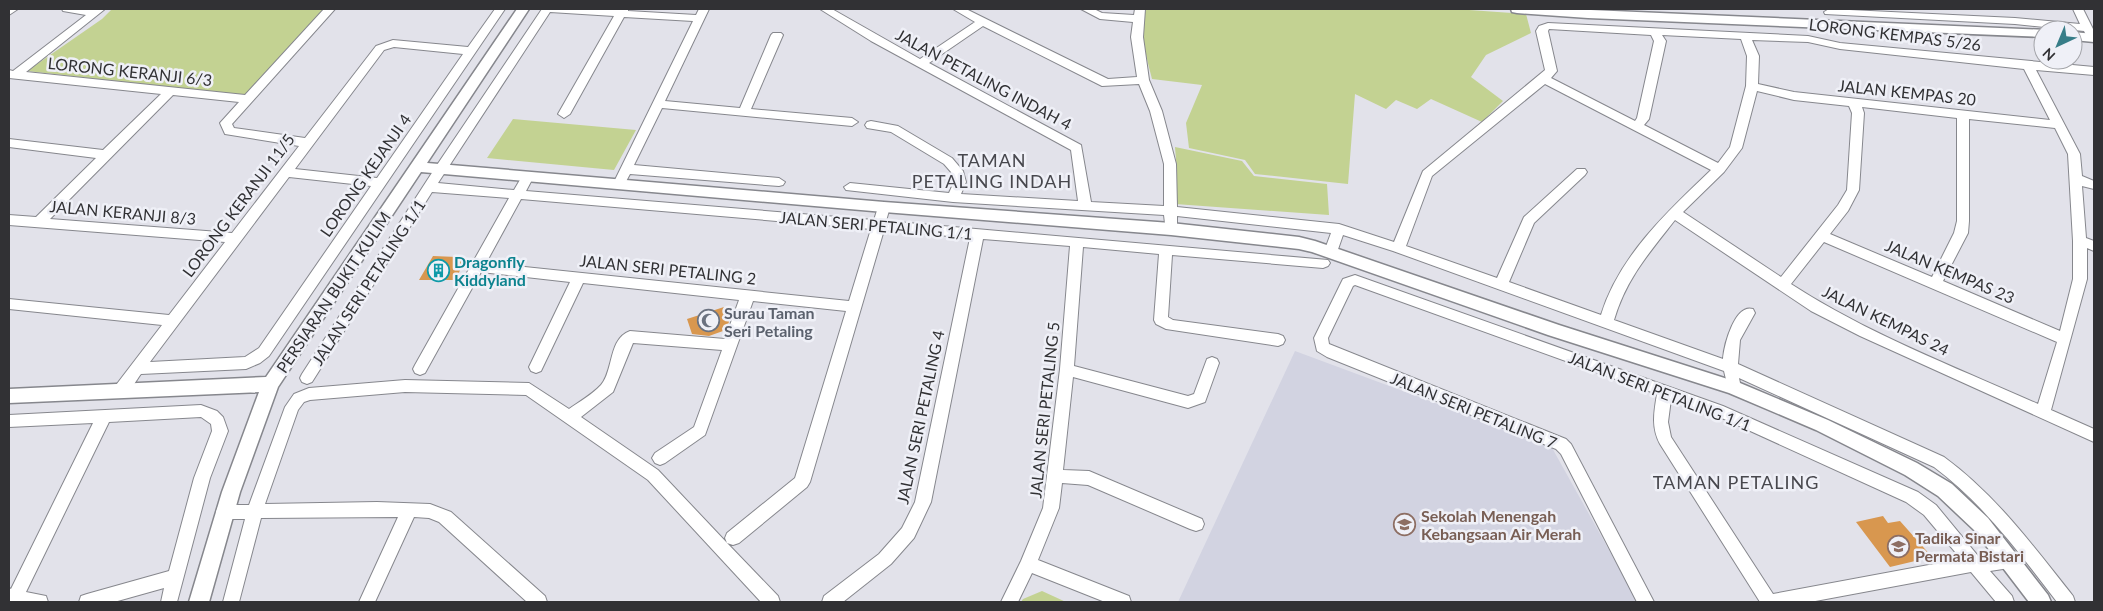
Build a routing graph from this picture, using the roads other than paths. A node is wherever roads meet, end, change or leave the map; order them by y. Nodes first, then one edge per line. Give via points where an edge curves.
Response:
1 (13, 9) edge
2 (67, 9) edge
3 (330, 9) edge
4 (500, 9) edge
5 (522, 9) edge
6 (547, 9) edge
7 (825, 9) edge
8 (958, 9) edge
9 (1086, 9) edge
10 (1517, 9) edge
11 (2078, 9) edge
12 (1828, 10) edge
13 (98, 11) edge
14 (622, 11) edge
15 (1855, 11) edge
16 (9, 12) edge
17 (1629, 12) edge
18 (702, 14) edge
19 (1139, 14) edge
20 (982, 22) junction
21 (1836, 24) junction
22 (1637, 31) junction
23 (1655, 32) junction
24 (2033, 32) edge
25 (777, 35) dead end
26 (2091, 35) edge
27 (1745, 36) junction
28 (497, 46) junction
29 (473, 47) junction
30 (920, 64) junction
31 (2028, 66) junction
32 (2094, 71) edge
33 (12, 74) edge
34 (1144, 80) junction
35 (1544, 80) junction
36 (1752, 86) junction
37 (169, 92) junction
38 (249, 99) junction
39 (1854, 103) junction
40 (658, 104) junction
41 (744, 112) junction
42 (564, 114) dead end
43 (1963, 114) junction
44 (852, 122) dead end
45 (871, 124) dead end
46 (2059, 124) junction
47 (1637, 126) junction
48 (9, 143) edge
49 (308, 143) junction
50 (106, 155) junction
51 (418, 167) junction
52 (441, 168) junction
53 (627, 169) junction
54 (1720, 169) junction
55 (285, 172) junction
56 (1581, 172) dead end
57 (528, 176) junction
58 (2076, 178) junction
59 (779, 182) dead end
60 (379, 183) junction
61 (619, 184) junction
62 (2094, 185) edge
63 (429, 187) junction
64 (850, 188) dead end
65 (518, 195) junction
66 (953, 198) junction
67 (1085, 206) junction
68 (884, 207) junction
69 (1172, 211) junction
70 (1674, 213) junction
71 (9, 220) edge
72 (39, 222) junction
73 (879, 226) junction
74 (1171, 228) junction
75 (1339, 229) junction
76 (977, 234) junction
77 (1821, 235) junction
78 (235, 238) junction
79 (2080, 241) junction
80 (1076, 242) junction
81 (2094, 246) edge
82 (1398, 248) junction
83 (1166, 250) junction
84 (1327, 258) junction
85 (477, 267) junction
86 (579, 278) junction
87 (1935, 284) junction
88 (1501, 285) junction
89 (1783, 285) junction
90 (748, 295) junction
91 (9, 304) edge
92 (854, 306) junction
93 (1748, 313) dead end
94 (172, 321) junction
95 (1606, 323) junction
96 (2066, 339) junction
97 (1278, 340) dead end
98 (730, 345) junction
99 (1332, 353) joint
100 (1212, 363) dead end
101 (1730, 366) junction
102 (536, 367) dead end
103 (137, 368) junction
104 (420, 369) dead end
105 (1067, 369) junction
106 (308, 378) dead end
107 (271, 384) junction
108 (1734, 388) junction
109 (1666, 391) junction
110 (118, 392) junction
111 (9, 396) edge
112 (2043, 413) junction
113 (104, 416) junction
114 (570, 417) junction
115 (9, 422) edge
116 (2094, 436) edge
117 (660, 458) dead end
118 (1054, 476) junction
119 (255, 510) junction
120 (409, 511) junction
121 (224, 512) junction
122 (1196, 524) dead end
123 (734, 538) dead end
124 (2010, 562) junction
125 (1028, 564) junction
126 (1976, 564) junction
127 (176, 577) junction
128 (12, 596) edge
129 (40, 602) edge
130 (87, 602) edge
131 (169, 602) edge
132 (199, 602) edge
133 (232, 602) edge
134 (366, 602) edge
135 (539, 602) edge
136 (772, 602) edge
137 (830, 602) edge
138 (1009, 602) edge
139 (1124, 602) edge
140 (1646, 602) edge
141 (1770, 602) edge
142 (2006, 602) edge
143 (2041, 602) edge
144 (2067, 602) edge

1 - 16 street
2 - 13 street
3 - 38 street
4 - 29 street, LORONG KEJANJI 4
5 - 28 street, PERSIARAN BUKIT KULIM
6 - 14 street
6 - 52 street, JALAN SERI PETALING 1/1
7 - 30 street, JALAN PETALING INDAH 4
8 - 20 street
9 - 19 street via 1100,16
10 - 17 street
11 - 26 street
12 - 15 street
12 - 21 street
13 - 33 street
14 - 18 street
14 - 42 street
15 - 26 street via 2015,21
17 - 21 street
17 - 22 street
18 - 40 street
19 - 34 street via 1137,37
20 - 30 street
20 - 34 street via 1106,83
21 - 24 street
22 - 23 street, LORONG KEMPAS 5/26
22 - 35 street, LORONG KEMPAS 5/26 via 1543,28 1551,71
23 - 27 street, LORONG KEMPAS 5/26
23 - 47 street via 1660,41 1643,119
25 - 41 street
27 - 31 street, LORONG KEMPAS 5/26 via 1808,39 1840,46
27 - 36 street via 1753,56
28 - 29 street
28 - 51 street, PERSIARAN BUKIT KULIM
29 - 49 street, LORONG KERANJI 11/5 via 390,44 380,48
29 - 60 street, LORONG KEJANJI 4
30 - 67 street, JALAN PETALING INDAH 4 via 1077,148
31 - 32 street, LORONG KEMPAS 5/26
31 - 46 street
33 - 37 street, LORONG KERANJI 6/3
34 - 69 street via 1170,164
35 - 47 street
35 - 82 street via 1427,174
36 - 39 street, JALAN KEMPAS 20 via 1794,96
36 - 54 street via 1736,148
37 - 38 street, LORONG KERANJI 6/3
37 - 50 street
38 - 49 street via 226,123 229,131
39 - 43 street, JALAN KEMPAS 20
39 - 77 street via 1858,112 1853,190
40 - 41 street
40 - 53 street
41 - 44 street
43 - 46 street, JALAN KEMPAS 20
43 - 87 street via 1963,221 1961,233
45 - 66 street via 894,129 948,161 957,171 960,182
46 - 58 street via 2074,154
47 - 54 street
48 - 50 street
49 - 55 street, LORONG KERANJI 11/5
50 - 72 street
51 - 52 street
51 - 107 street, PERSIARAN BUKIT KULIM
52 - 57 street
52 - 63 street, JALAN SERI PETALING 1/1
53 - 59 street
53 - 61 street
54 - 70 street
55 - 60 street
55 - 78 street, LORONG KERANJI 11/5
56 - 88 street via 1529,220
57 - 61 street
57 - 65 street
58 - 62 street
58 - 79 street
60 - 103 street, LORONG KEJANJI 4 via 264,352 255,359 246,363
61 - 68 street
63 - 65 street, JALAN SERI PETALING 1/1
63 - 106 street, JALAN SERI PETALING 1/1
64 - 66 street
65 - 73 street, JALAN SERI PETALING 1/1
65 - 85 street
66 - 67 street
67 - 69 street
68 - 73 street
68 - 74 street
69 - 74 street
69 - 75 street
70 - 89 street, JALAN KEMPAS 24
70 - 95 street via 1630,267 1613,299
71 - 72 street, JALAN KERANJI 8/3
72 - 78 street, JALAN KERANJI 8/3
73 - 76 street, JALAN SERI PETALING 1/1
73 - 92 street
74 - 84 street via 1298,243
75 - 82 street
75 - 84 street
76 - 80 street, JALAN SERI PETALING 1/1
76 - 137 street, JALAN SERI PETALING 4 via 923,502 908,533 885,559
77 - 87 street, JALAN KEMPAS 23
77 - 89 street
78 - 94 street, LORONG KERANJI 11/5
79 - 81 street
79 - 96 street via 2080,279
80 - 83 street, JALAN SERI PETALING 1/1
80 - 105 street, JALAN SERI PETALING 5
82 - 88 street
83 - 84 street, JALAN SERI PETALING 1/1
83 - 97 street via 1160,320 1171,326
84 - 108 street
85 - 86 street, JALAN SERI PETALING 2
85 - 104 street
86 - 90 street, JALAN SERI PETALING 2
86 - 102 street
87 - 96 street, JALAN KEMPAS 23
88 - 95 street
89 - 112 street, JALAN KEMPAS 24 via 1816,307 1865,332
90 - 92 street, JALAN SERI PETALING 2
90 - 98 street
91 - 94 street
92 - 123 street via 802,482
93 - 101 street via 1735,333
94 - 103 street, LORONG KERANJI 11/5
95 - 101 street
96 - 112 street
98 - 114 street via 630,337 625,341 608,388
98 - 117 street via 700,431
99 - 109 street, JALAN SERI PETALING 1/1 via 1322,347 1321,338 1348,283 1355,280
99 - 140 street, JALAN SERI PETALING 7 via 1561,444
100 - 105 street via 1200,398 1188,402
101 - 108 street
101 - 144 street via 1939,462 1958,476 2012,532
103 - 110 street, LORONG KERANJI 11/5
105 - 118 street, JALAN SERI PETALING 5
107 - 110 street
107 - 121 street, PERSIARAN BUKIT KULIM via 250,433
108 - 124 street via 1822,425 1911,469 1945,490 1981,524
109 - 126 street, JALAN SERI PETALING 1/1 via 1718,410 1912,497 1930,510
109 - 141 street via 1661,420 1665,440
110 - 111 street
112 - 116 street, JALAN KEMPAS 24
113 - 115 street
113 - 127 street via 201,411 212,414 218,421 220,431 202,478
113 - 128 street
114 - 119 street via 529,389 405,386 309,394 299,398 292,407
114 - 136 street via 653,475
118 - 122 street via 1089,478
118 - 125 street, JALAN SERI PETALING 5 via 1051,508
119 - 120 street
119 - 121 street
119 - 133 street
120 - 134 street
120 - 135 street via 430,511 445,517
121 - 132 street, PERSIARAN BUKIT KULIM
124 - 126 street
124 - 143 street
125 - 138 street, JALAN SERI PETALING 5
125 - 139 street
126 - 141 street
126 - 142 street, JALAN SERI PETALING 1/1
127 - 130 street
127 - 131 street
128 - 129 street

